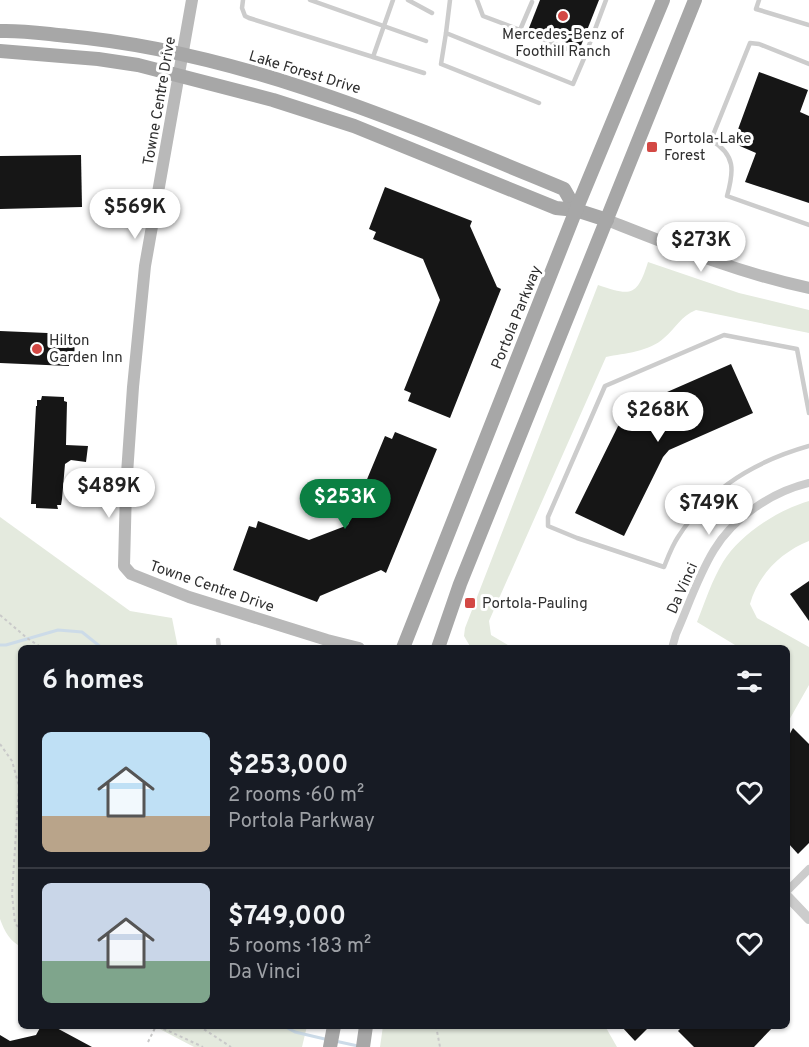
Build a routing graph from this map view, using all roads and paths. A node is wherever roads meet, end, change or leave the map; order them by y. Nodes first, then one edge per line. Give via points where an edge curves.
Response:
1 (192, 0) edge
2 (243, 0) edge
3 (310, 0) edge
4 (393, 0) edge
5 (408, 0) edge
6 (450, 0) edge
7 (477, 0) edge
8 (606, 0) edge
9 (663, 0) edge
10 (695, 0) edge
11 (759, 0) edge
12 (532, 2) dead end
13 (432, 13) dead end
14 (809, 25) edge
15 (383, 26) junction
16 (520, 30) junction
17 (0, 31) edge
18 (446, 33) junction
19 (426, 41) dead end
20 (0, 51) edge
21 (182, 54) junction
22 (585, 56) junction
23 (373, 57) junction
24 (809, 64) edge
25 (424, 73) dead end
26 (179, 75) junction
27 (539, 103) dead end
28 (576, 210) junction
29 (607, 220) junction
30 (809, 225) edge
31 (809, 288) edge
32 (809, 413) edge
33 (809, 446) edge
34 (809, 483) edge
35 (0, 615) edge
36 (218, 640) dead end
37 (38, 645) edge
38 (219, 645) edge
39 (347, 645) edge
40 (405, 645) edge
41 (439, 645) edge
42 (673, 645) edge
43 (0, 744) edge
44 (18, 782) edge
45 (18, 801) edge
46 (809, 869) edge
47 (790, 888) edge
48 (790, 899) edge
49 (809, 919) edge
50 (18, 927) edge
51 (155, 1029) edge
52 (164, 1029) edge
53 (204, 1029) edge
54 (333, 1029) edge
55 (366, 1029) edge
56 (436, 1029) edge
57 (148, 1042) dead end
58 (203, 1047) edge
59 (231, 1047) edge
60 (330, 1047) edge
61 (363, 1047) edge
62 (441, 1047) edge

1 - 21 main road, Towne Centre Drive
2 - 23 lane via 245,16 249,18
3 - 15 lane
4 - 15 lane
5 - 13 lane
6 - 18 lane
7 - 16 lane via 483,16
8 - 22 lane
9 - 28 main road, Portola Parkway
10 - 29 main road
11 - 14 lane via 756,9
12 - 16 lane
15 - 19 lane
15 - 23 lane
16 - 22 lane
17 - 21 main road, Lake Forest Drive via 101,39
18 - 22 lane via 573,84
18 - 27 lane via 441,64
20 - 26 main road via 98,59
21 - 26 main road, Towne Centre Drive
21 - 28 main road, Lake Forest Drive via 288,82 443,139 564,189
23 - 25 lane
24 - 30 lane via 750,43 711,140 723,149 731,163 727,196
26 - 28 main road via 354,126 556,208
26 - 39 main road, Towne Centre Drive via 138,321 124,566 131,574 189,597
28 - 29 main road
28 - 40 main road, Portola Parkway
29 - 31 main road via 716,262
29 - 41 main road
32 - 33 lane via 797,349 724,335 605,386 548,517 548,526 664,567 676,538 722,487 757,466
34 - 42 street, Da Vinci via 769,498 735,524 714,550
35 - 37 path
36 - 38 lane
43 - 44 path via 12,761
45 - 50 path via 12,894
46 - 47 street
48 - 49 street
51 - 57 path
52 - 58 path
53 - 59 path
54 - 60 main road
55 - 61 main road
56 - 62 path

